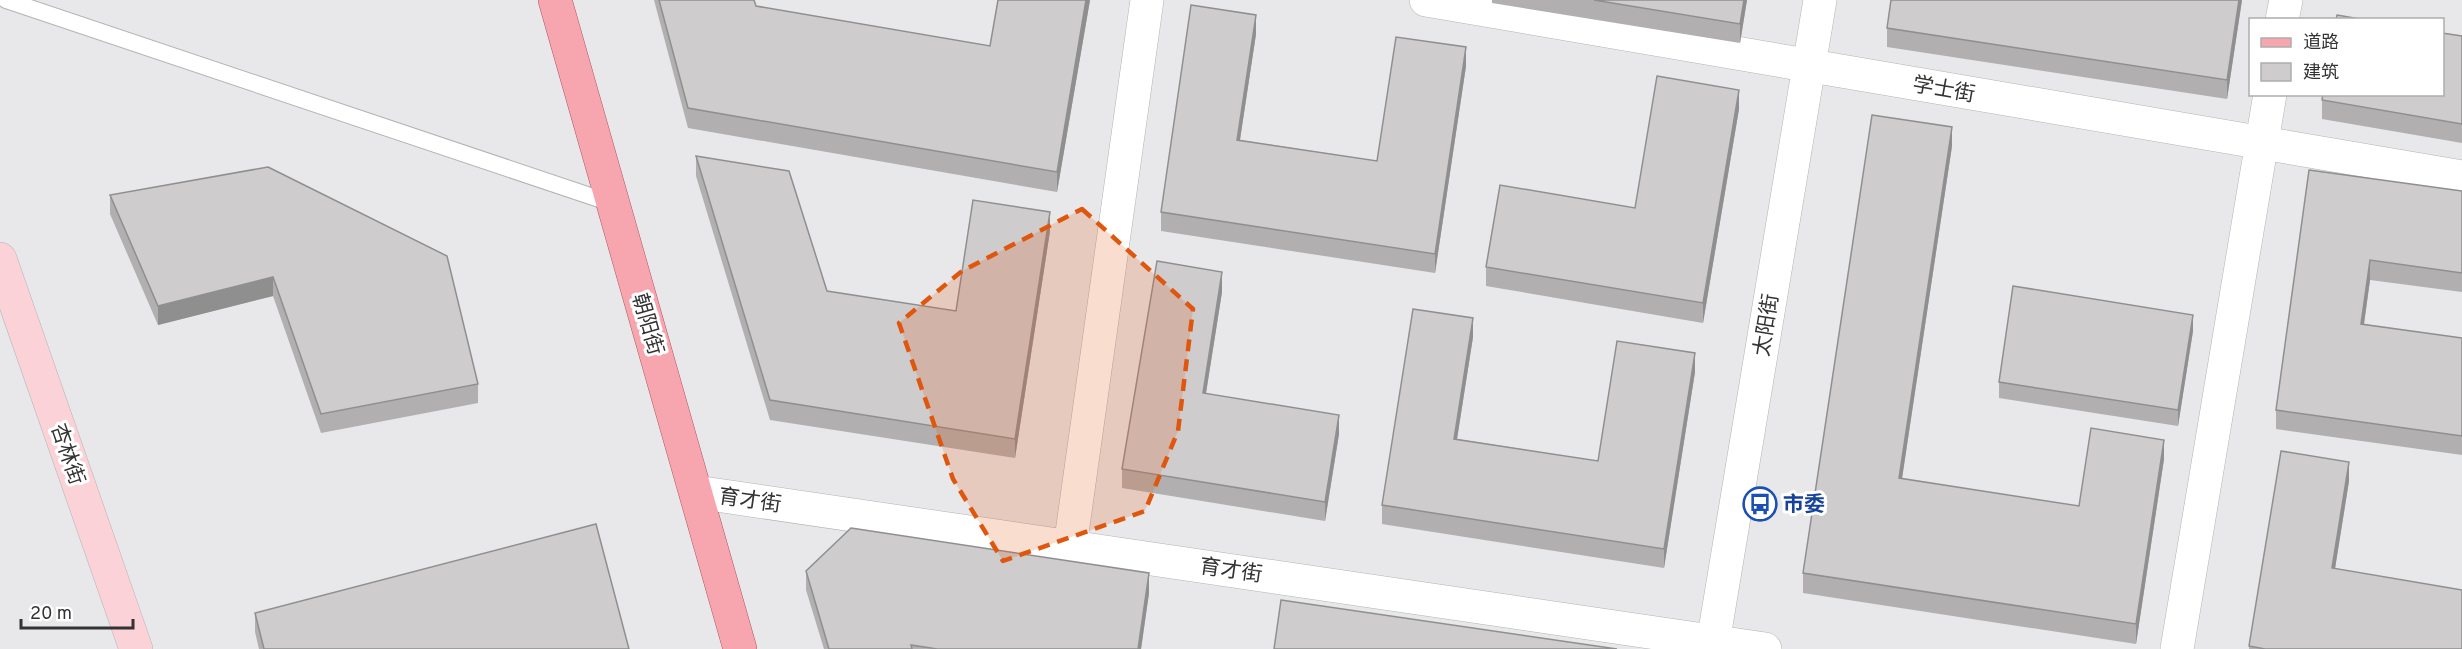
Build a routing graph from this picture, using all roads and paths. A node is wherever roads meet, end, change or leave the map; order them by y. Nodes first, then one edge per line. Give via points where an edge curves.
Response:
1 (6, 0) edge
2 (555, 0) edge
3 (1147, 0) edge
4 (1426, 0) edge
5 (1820, 0) edge
6 (2286, 0) edge
7 (2282, 18) edge
8 (1809, 66) junction
9 (2270, 96) edge
10 (2261, 144) junction
11 (2462, 177) edge
12 (614, 204) junction
13 (0, 259) edge
14 (696, 492) junction
15 (1070, 547) junction
16 (1713, 645) edge
17 (136, 649) edge
18 (740, 649) edge
19 (1765, 649) edge
20 (2177, 649) edge

1 - 12 lane
2 - 12 main road, 朝阳街
3 - 15 street
4 - 8 street, 学士街
5 - 8 street, 太阳街
6 - 7 street
8 - 10 street, 学士街
8 - 16 street, 太阳街
9 - 10 street
10 - 11 street, 学士街
10 - 20 street
12 - 14 main road, 朝阳街
13 - 17 street, 杏林街
14 - 15 street, 育才街
14 - 18 main road, 朝阳街
15 - 16 street, 育才街
16 - 19 street, 育才街

